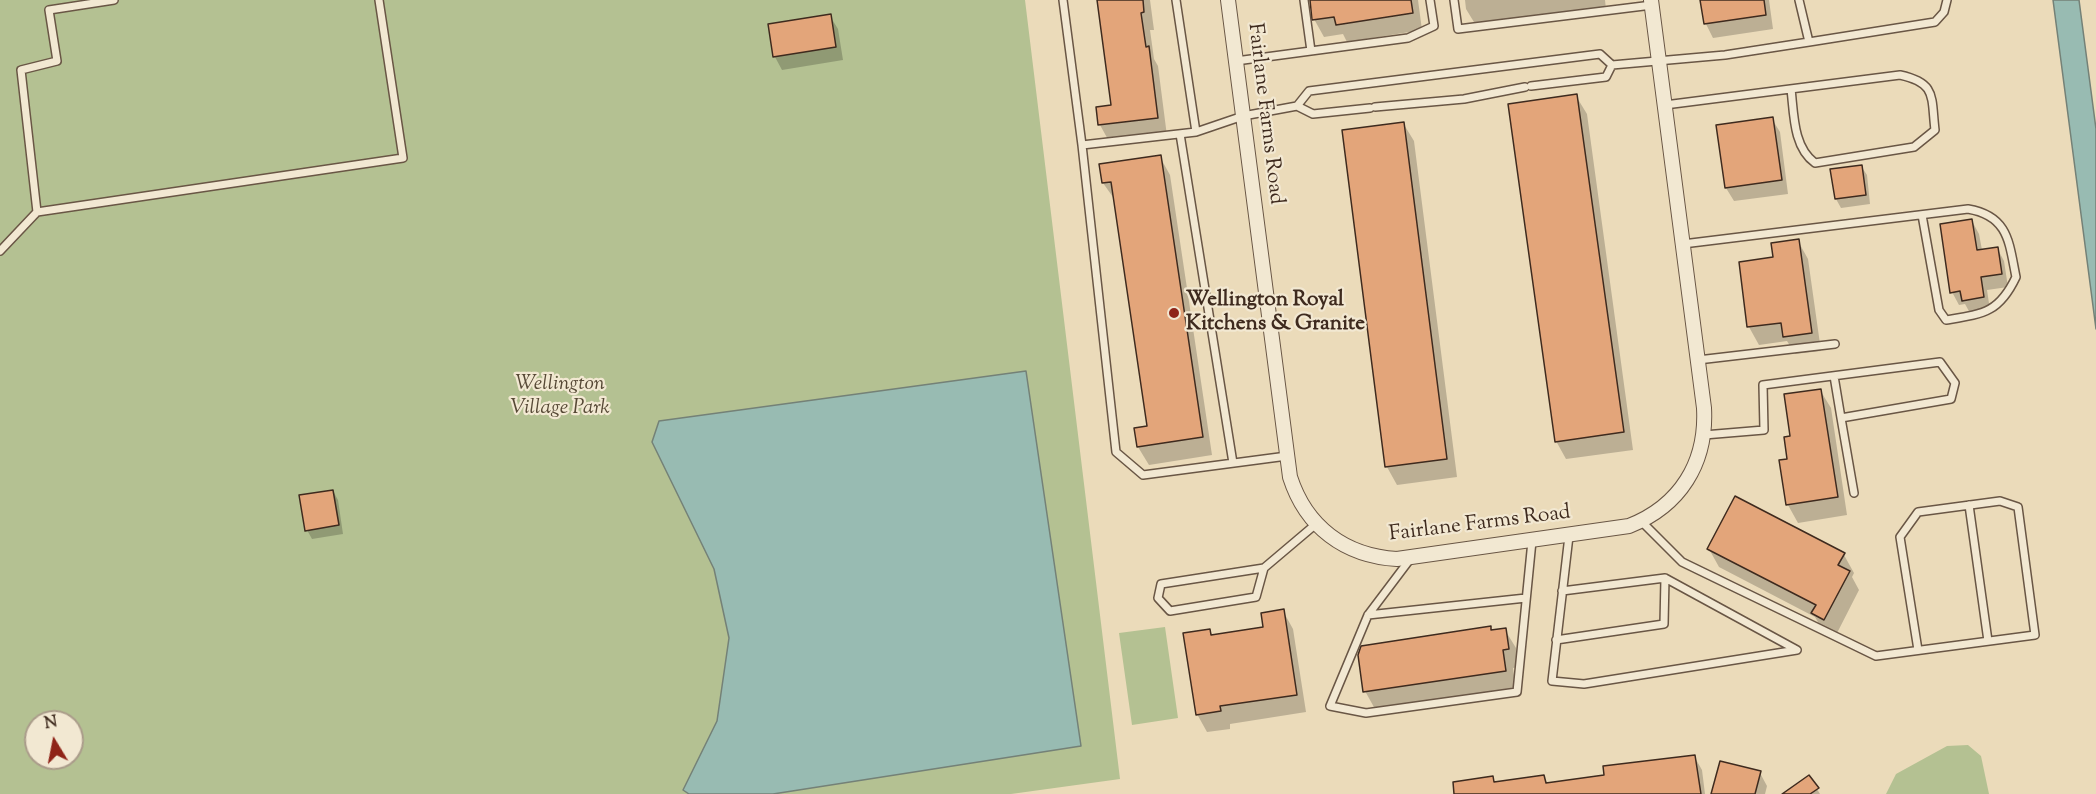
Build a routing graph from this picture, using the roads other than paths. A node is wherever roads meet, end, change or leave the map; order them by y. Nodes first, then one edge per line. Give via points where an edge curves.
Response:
1 (114, 0) edge
2 (379, 0) edge
3 (1063, 0) edge
4 (1176, 0) edge
5 (1228, 0) edge
6 (1304, 0) edge
7 (1430, 0) edge
8 (1454, 0) edge
9 (1798, 0) edge
10 (1947, 0) edge
11 (1651, 2) edge
12 (1809, 42) junction
13 (1311, 51) junction
14 (1659, 59) junction
15 (1236, 61) junction
16 (1612, 65) junction
17 (1791, 89) junction
18 (1665, 105) junction
19 (1297, 106) junction
20 (1243, 116) junction
21 (1196, 132) junction
22 (1180, 134) junction
23 (1082, 145) junction
24 (37, 212) junction
25 (1922, 214) junction
26 (1683, 244) junction
27 (0, 251) edge
28 (1835, 344) dead end
29 (1698, 360) junction
30 (1834, 376) junction
31 (1841, 418) junction
32 (1704, 435) junction
33 (1287, 456) junction
34 (1233, 463) junction
35 (1854, 493) dead end
36 (1969, 505) junction
37 (1641, 521) junction
38 (1316, 524) junction
39 (1569, 536) junction
40 (1532, 541) junction
41 (1411, 558) junction
42 (1264, 568) junction
43 (1665, 578) junction
44 (1562, 591) junction
45 (1526, 598) junction
46 (1368, 615) junction
47 (1556, 640) junction
48 (1988, 641) junction
49 (1918, 650) junction

1 - 24 lane via 48,10 57,60 21,70
2 - 24 lane via 403,158
3 - 23 lane
4 - 21 lane
5 - 15 street, Fairlane Farms Road
6 - 13 lane
7 - 13 lane via 1434,26 1408,38
8 - 11 lane via 1458,29
9 - 12 lane
10 - 12 lane via 1944,12 1935,22
11 - 14 street, Fairlane Farms Road
12 - 14 lane via 1725,55
13 - 15 lane
14 - 16 lane
14 - 18 street, Fairlane Farms Road
15 - 20 street, Fairlane Farms Road
16 - 19 lane via 1606,76 1464,99 1313,114
16 - 19 lane via 1600,54 1452,71 1309,91
17 - 17 lane via 1900,75 1919,79 1930,91 1935,130 1914,147 1815,163 1806,156 1797,135
17 - 18 lane
18 - 26 street, Fairlane Farms Road
19 - 20 lane
20 - 21 lane
20 - 33 street, Fairlane Farms Road
21 - 22 lane
22 - 23 lane
22 - 34 lane
23 - 34 lane via 1116,452 1143,475
24 - 27 lane
25 - 25 lane via 1968,209 1983,212 1998,223 2007,234 2016,278 1998,306 1979,315 1946,320 1939,310
25 - 26 lane
26 - 29 street, Fairlane Farms Road
28 - 29 lane
29 - 32 street, Fairlane Farms Road
30 - 31 lane
30 - 31 lane via 1940,362 1955,383 1951,399
30 - 32 lane via 1763,386 1764,430
31 - 35 lane
32 - 37 street, Fairlane Farms Road via 1698,460 1682,489 1663,508
33 - 34 lane
33 - 38 street, Fairlane Farms Road via 1295,492
36 - 48 lane
36 - 48 lane via 2000,501 2018,507 2035,635
36 - 49 lane via 1918,512 1900,537
37 - 39 street, Fairlane Farms Road
37 - 49 lane via 1682,562 1876,656
38 - 41 street, Fairlane Farms Road via 1336,541 1359,552
38 - 42 lane
39 - 40 street, Fairlane Farms Road
39 - 44 lane
40 - 41 street, Fairlane Farms Road
40 - 45 lane
41 - 46 lane
42 - 42 lane via 1161,584 1158,598 1170,611 1256,597
43 - 44 lane
43 - 47 lane via 1664,624
43 - 47 lane via 1797,650 1584,684 1552,681
44 - 47 lane
45 - 46 lane
45 - 46 lane via 1517,692 1366,713 1330,706
48 - 49 lane

